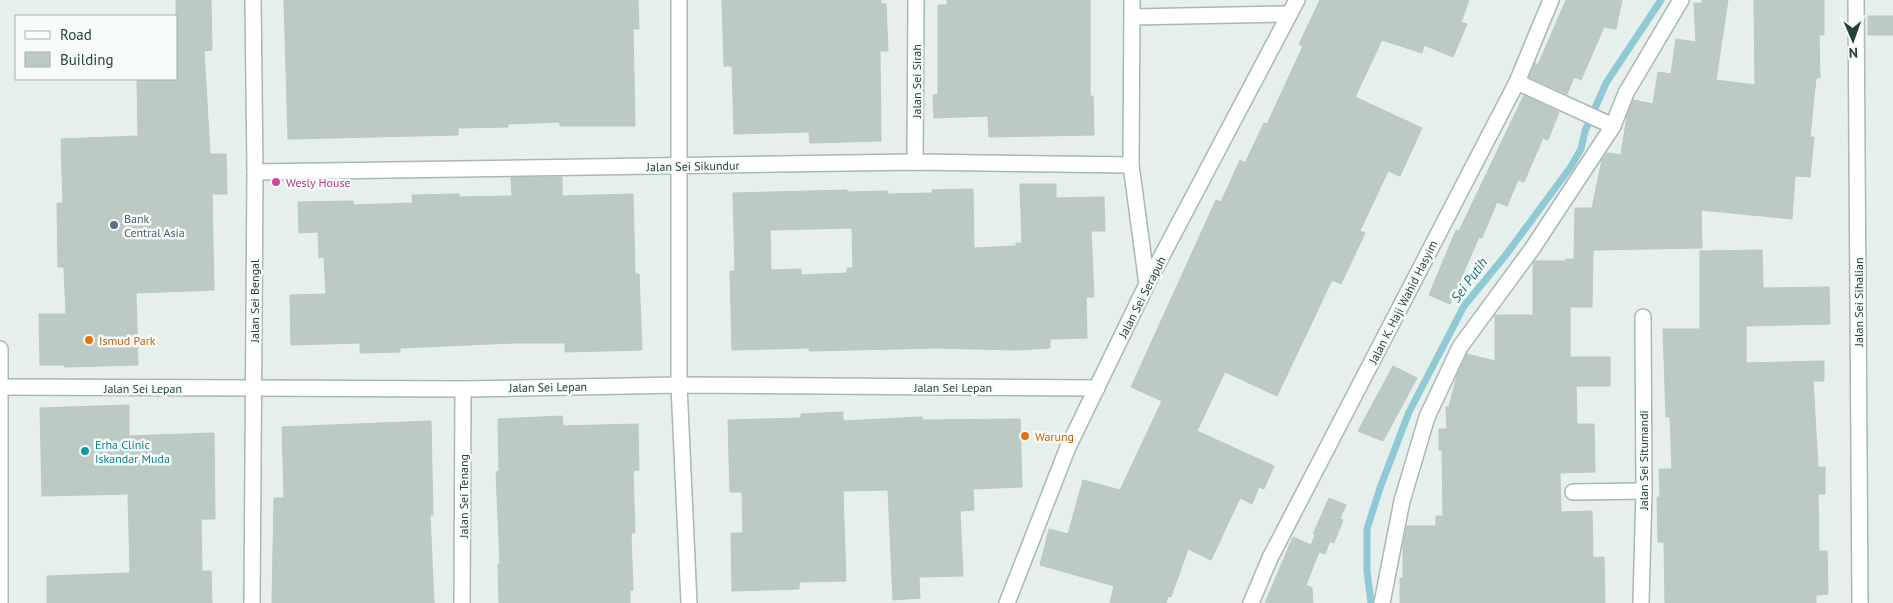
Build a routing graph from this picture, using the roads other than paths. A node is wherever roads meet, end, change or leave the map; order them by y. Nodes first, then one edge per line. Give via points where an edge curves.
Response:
1 (253, 0) edge
2 (679, 0) edge
3 (916, 0) edge
4 (1132, 0) edge
5 (1297, 0) edge
6 (1551, 0) edge
7 (1681, 0) edge
8 (1856, 0) edge
9 (1289, 14) junction
10 (1132, 17) junction
11 (1517, 82) junction
12 (1608, 123) junction
13 (915, 162) junction
14 (1131, 165) junction
15 (679, 166) junction
16 (255, 172) junction
17 (1148, 284) junction
18 (1643, 317) dead end
19 (0, 350) edge
20 (679, 385) junction
21 (0, 387) edge
22 (254, 388) junction
23 (1097, 388) junction
24 (463, 389) junction
25 (1644, 491) junction
26 (1573, 492) dead end
27 (0, 603) edge
28 (252, 603) edge
29 (462, 603) edge
30 (689, 603) edge
31 (1007, 603) edge
32 (1251, 603) edge
33 (1382, 603) edge
34 (1641, 603) edge
35 (1860, 603) edge

1 - 16 street, Jalan Sei Bengal
2 - 15 street
3 - 13 street, Jalan Sei Sirah
4 - 10 street
5 - 9 street, Jalan Sei Serapuh
6 - 11 street, Jalan K. Haji Wahid Hasyim
7 - 12 street
8 - 35 street, Jalan Sei Sihalian
9 - 10 street
9 - 17 street, Jalan Sei Serapuh
10 - 14 street
11 - 12 street
11 - 32 street, Jalan K. Haji Wahid Hasyim via 1270,558
12 - 33 street via 1532,250 1460,347 1427,417 1402,501
13 - 14 street, Jalan Sei Sikundur
13 - 15 street, Jalan Sei Sikundur
14 - 17 street
15 - 16 street, Jalan Sei Sikundur
15 - 20 street
16 - 22 street, Jalan Sei Bengal
17 - 23 street, Jalan Sei Serapuh
18 - 25 street, Jalan Sei Situmandi
19 - 21 street
20 - 23 street, Jalan Sei Lepan
20 - 24 street, Jalan Sei Lepan
20 - 30 street
21 - 22 street, Jalan Sei Lepan
21 - 27 street
22 - 24 street, Jalan Sei Lepan
22 - 28 street, Jalan Sei Bengal
23 - 31 street, Jalan Sei Serapuh via 1068,446
24 - 29 street, Jalan Sei Tenang
25 - 26 street
25 - 34 street, Jalan Sei Situmandi

